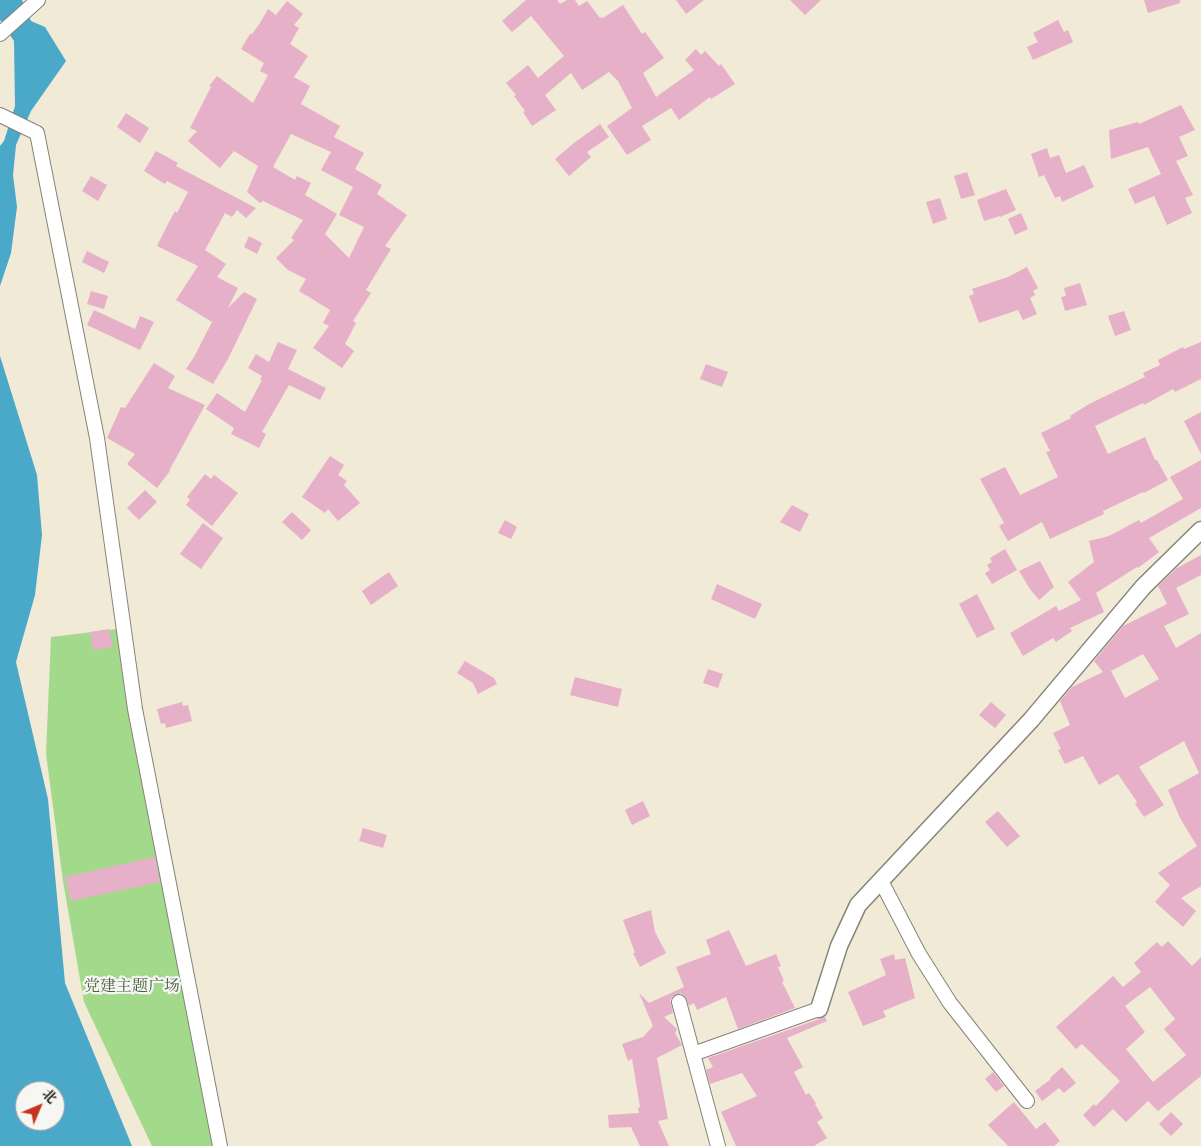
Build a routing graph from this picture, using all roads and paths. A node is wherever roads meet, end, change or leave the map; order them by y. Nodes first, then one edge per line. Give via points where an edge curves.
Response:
1 (38, 0) edge
2 (0, 34) edge
3 (1, 116) edge
4 (1201, 530) edge
5 (881, 881) junction
6 (679, 1002) dead end
7 (819, 1009) joint
8 (693, 1054) junction
9 (1027, 1101) dead end
10 (220, 1146) edge
11 (718, 1146) edge

1 - 2 street
3 - 10 street via 37,133 97,438 135,709
4 - 5 street via 1143,587 1031,720
5 - 7 street via 858,905 839,946
5 - 9 street via 919,954 950,1002
6 - 8 street
7 - 8 street
8 - 11 street

